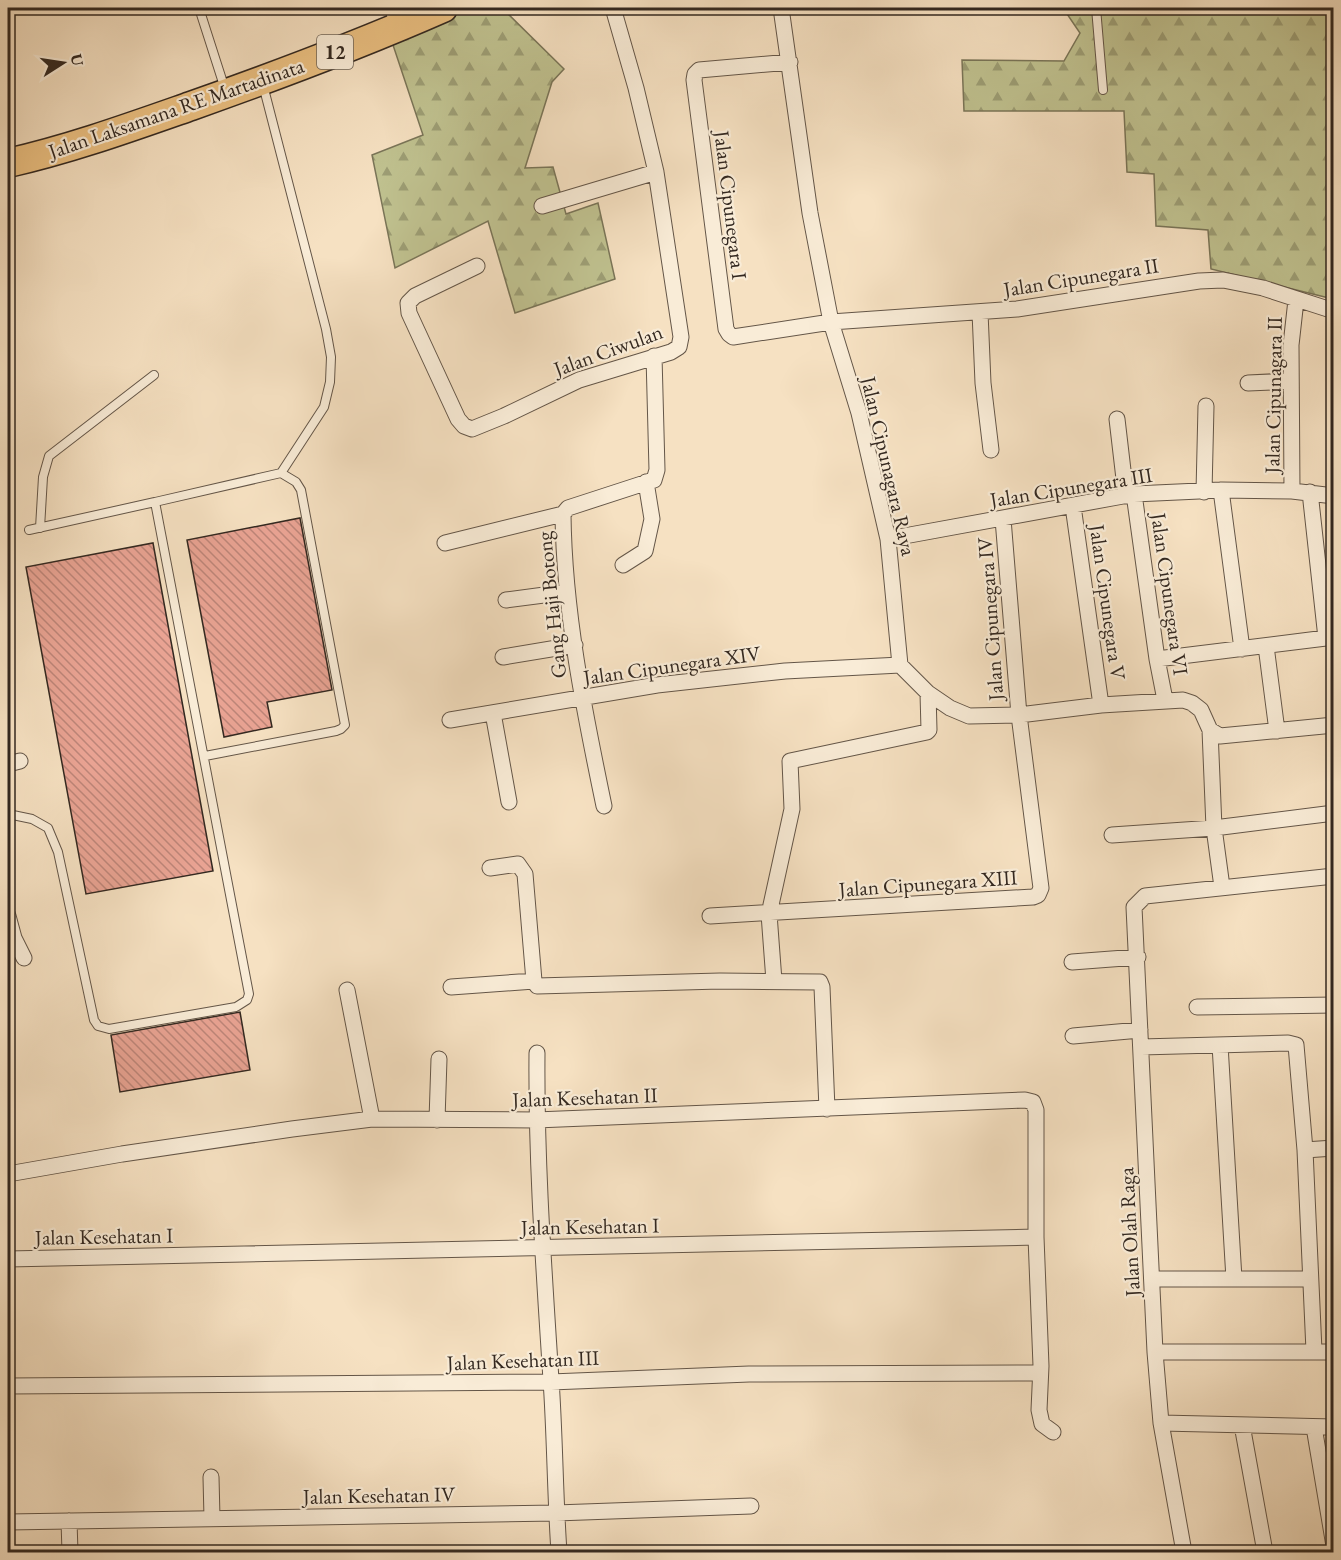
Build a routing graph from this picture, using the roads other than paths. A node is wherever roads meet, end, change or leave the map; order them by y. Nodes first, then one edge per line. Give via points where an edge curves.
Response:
1 (199, 8) edge
2 (443, 8) edge
3 (613, 8) edge
4 (781, 8) edge
5 (1096, 8) edge
6 (396, 17) edge
7 (790, 62) junction
8 (261, 80) junction
9 (1102, 90) dead end
10 (226, 93) junction
11 (8, 163) edge
12 (656, 172) junction
13 (542, 206) dead end
14 (477, 266) dead end
15 (1296, 300) junction
16 (1334, 311) edge
17 (980, 312) junction
18 (831, 322) junction
19 (654, 356) junction
20 (154, 375) dead end
21 (1291, 381) junction
22 (1248, 383) dead end
23 (1206, 406) dead end
24 (1117, 419) dead end
25 (991, 450) dead end
26 (281, 473) junction
27 (646, 482) junction
28 (1221, 490) junction
29 (1292, 491) junction
30 (1204, 492) junction
31 (1310, 492) junction
32 (1130, 495) junction
33 (1334, 496) edge
34 (155, 502) junction
35 (1073, 506) junction
36 (563, 514) junction
37 (1003, 519) junction
38 (40, 528) junction
39 (29, 530) dead end
40 (888, 539) junction
41 (445, 543) dead end
42 (622, 565) dead end
43 (567, 592) junction
44 (506, 600) dead end
45 (1330, 637) edge
46 (575, 645) junction
47 (1266, 646) junction
48 (1242, 650) junction
49 (503, 657) dead end
50 (1157, 659) junction
51 (900, 665) junction
52 (928, 693) junction
53 (582, 698) junction
54 (1165, 700) junction
55 (1101, 705) junction
56 (493, 713) junction
57 (1019, 715) junction
58 (450, 720) dead end
59 (1334, 725) edge
60 (1210, 730) junction
61 (1277, 731) junction
62 (205, 756) junction
63 (509, 802) dead end
64 (604, 806) dead end
65 (1334, 813) edge
66 (8, 814) edge
67 (1214, 828) junction
68 (1112, 835) dead end
69 (490, 868) dead end
70 (1334, 876) edge
71 (1222, 887) junction
72 (769, 914) junction
73 (8, 916) edge
74 (710, 916) dead end
75 (1138, 957) junction
76 (24, 958) dead end
77 (1072, 962) dead end
78 (534, 981) junction
79 (774, 981) junction
80 (451, 987) dead end
81 (347, 990) dead end
82 (1334, 1005) edge
83 (1197, 1006) dead end
84 (1140, 1030) junction
85 (1073, 1036) dead end
86 (1220, 1045) junction
87 (1141, 1047) junction
88 (537, 1053) dead end
89 (438, 1059) dead end
90 (827, 1109) junction
91 (372, 1119) junction
92 (437, 1120) junction
93 (536, 1120) junction
94 (1334, 1148) edge
95 (1305, 1150) junction
96 (8, 1174) edge
97 (1036, 1237) junction
98 (541, 1248) junction
99 (8, 1259) edge
100 (1152, 1279) junction
101 (1234, 1279) junction
102 (1310, 1279) junction
103 (1314, 1351) junction
104 (1155, 1352) junction
105 (1334, 1352) edge
106 (1039, 1373) junction
107 (551, 1382) junction
108 (8, 1386) edge
109 (1161, 1423) junction
110 (1242, 1425) junction
111 (1314, 1427) junction
112 (1334, 1427) edge
113 (1053, 1432) dead end
114 (211, 1477) dead end
115 (751, 1506) dead end
116 (556, 1513) junction
117 (212, 1518) junction
118 (69, 1521) junction
119 (8, 1522) edge
120 (1334, 1546) edge
121 (70, 1552) edge
122 (559, 1552) edge
123 (1184, 1552) edge
124 (1265, 1552) edge

1 - 10 lane
2 - 6 highway, Jalan Laksamana RE Martadinata / 12
3 - 12 street, Jalan Ciwulan
4 - 7 street, Jalan Cipunagara Raya
5 - 9 lane
6 - 8 highway, Jalan Laksamana RE Martadinata / 12
7 - 18 street, Jalan Cipunagara Raya via 810,213
7 - 18 street, Jalan Cipunegara I via 699,70 694,74 726,329 733,337
8 - 10 highway, Jalan Laksamana RE Martadinata / 12
8 - 26 lane via 331,357 324,407
10 - 11 highway, Jalan Laksamana RE Martadinata / 12 via 121,130
12 - 13 street
12 - 19 street, Jalan Ciwulan via 681,337 679,347
14 - 19 street, Jalan Ciwulan via 408,303 464,426 472,429 579,380
15 - 16 street, Jalan Cipunegara II
15 - 17 street, Jalan Cipunegara II via 1223,280
15 - 21 street, Jalan Cipunagara II
17 - 18 street, Jalan Cipunegara II
17 - 25 street
18 - 40 street, Jalan Cipunagara Raya via 859,412
19 - 27 street via 657,470 654,480
20 - 38 lane via 49,456 43,477
21 - 22 street
21 - 29 street, Jalan Cipunagara II
23 - 30 street
24 - 32 street, Jalan Cipunegara VI
26 - 34 lane
26 - 62 lane via 301,490 345,725 336,731
27 - 36 street, Gang Haji Botong via 568,508
27 - 42 street via 652,519 645,551
28 - 29 street, Jalan Cipunegara III
28 - 30 street, Jalan Cipunegara III
28 - 48 street
29 - 31 street, Jalan Cipunegara III
30 - 32 street, Jalan Cipunegara III
31 - 33 street, Jalan Cipunegara III
31 - 45 street
32 - 35 street, Jalan Cipunegara III
32 - 50 street, Jalan Cipunegara VI
34 - 38 lane
34 - 62 lane
35 - 37 street, Jalan Cipunegara III
35 - 55 street, Jalan Cipunegara V
36 - 41 street
36 - 43 street, Gang Haji Botong
37 - 40 street, Jalan Cipunegara III
37 - 57 street, Jalan Cipunegara IV
38 - 39 lane
40 - 51 street, Jalan Cipunagara Raya
43 - 44 street
43 - 46 street, Gang Haji Botong
45 - 47 street
46 - 49 street
46 - 53 street, Gang Haji Botong
47 - 48 street
47 - 61 street
48 - 50 street
50 - 54 street, Jalan Cipunegara VI
51 - 52 street
51 - 53 street, Jalan Cipunegara XIV via 773,672
52 - 57 street via 969,716
52 - 72 street via 927,732 790,761 792,809
53 - 56 street, Jalan Cipunegara XIV
53 - 64 street, Gang Haji Botong
54 - 55 street
54 - 60 street via 1192,703 1201,710
55 - 57 street
56 - 58 street, Jalan Cipunegara XIV
56 - 63 street
57 - 72 street, Jalan Cipunegara XIII via 1041,888 1038,895
59 - 61 street
60 - 61 street via 1220,736
60 - 67 street
62 - 66 lane via 249,994 236,1007 109,1029 98,1026 58,852 48,828 32,819
65 - 67 street
67 - 68 street
67 - 71 street
69 - 78 street via 518,864 525,874
70 - 71 street
71 - 75 street, Jalan Olah Raga via 1145,896 1134,907
72 - 74 street, Jalan Cipunegara XIII
72 - 79 street
73 - 76 street
75 - 77 street
75 - 84 street, Jalan Olah Raga
78 - 79 street via 537,986
78 - 80 street
79 - 90 street via 820,982
81 - 91 street
82 - 83 street
84 - 85 street
84 - 87 street, Jalan Olah Raga
86 - 87 street
86 - 95 street via 1296,1045
86 - 101 street
87 - 100 street, Jalan Olah Raga
88 - 93 street
89 - 92 street
90 - 93 street, Jalan Kesehatan II
90 - 97 street, Jalan Kesehatan II via 1032,1102 1036,1110
91 - 92 street, Jalan Kesehatan II
91 - 96 street, Jalan Kesehatan II
92 - 93 street, Jalan Kesehatan II
93 - 98 street
94 - 95 street
95 - 102 street
97 - 98 street, Jalan Kesehatan I
97 - 106 street
98 - 99 street, Jalan Kesehatan I
98 - 107 street
100 - 101 street
100 - 104 street, Jalan Olah Raga
101 - 102 street
102 - 103 street
103 - 104 street
103 - 105 street
104 - 109 street, Jalan Olah Raga
106 - 107 street, Jalan Kesehatan III via 749,1374
106 - 113 street via 1041,1422
107 - 108 street, Jalan Kesehatan III
107 - 116 street
109 - 110 street
109 - 123 street, Jalan Olah Raga
110 - 111 street
110 - 124 street
111 - 112 street
111 - 120 street
114 - 117 street
115 - 116 street, Jalan Kesehatan IV
116 - 117 street, Jalan Kesehatan IV
116 - 122 street
117 - 118 street, Jalan Kesehatan IV
118 - 119 street, Jalan Kesehatan IV
118 - 121 street

